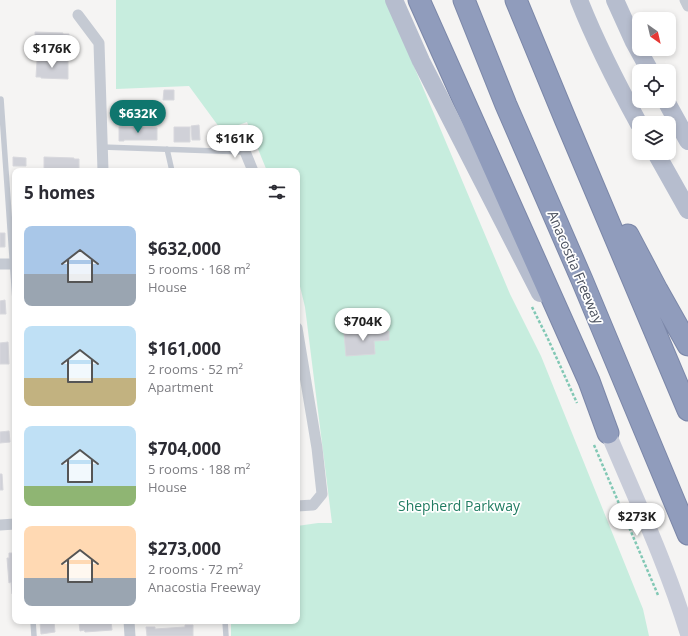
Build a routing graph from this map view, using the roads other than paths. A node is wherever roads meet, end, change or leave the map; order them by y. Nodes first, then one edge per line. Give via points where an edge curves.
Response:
1 (394, 0) edge
2 (419, 0) edge
3 (452, 0) edge
4 (464, 0) edge
5 (516, 0) edge
6 (579, 0) edge
7 (615, 0) edge
8 (685, 0) edge
9 (688, 6) edge
10 (78, 15) dead end
11 (646, 64) edge
12 (1, 99) dead end
13 (506, 104) junction
14 (670, 108) edge
15 (635, 116) edge
16 (566, 121) junction
17 (238, 137) dead end
18 (688, 141) edge
19 (102, 147) junction
20 (167, 150) junction
21 (245, 152) junction
22 (660, 160) edge
23 (103, 168) edge
24 (171, 168) edge
25 (252, 168) edge
26 (688, 210) edge
27 (12, 239) edge
28 (0, 264) edge
29 (12, 264) edge
30 (688, 345) edge
31 (300, 346) edge
32 (688, 410) edge
33 (600, 436) junction
34 (300, 506) edge
35 (12, 524) edge
36 (0, 525) edge
37 (688, 534) edge
38 (33, 624) edge
39 (129, 624) edge
40 (225, 624) edge
41 (688, 634) edge
42 (34, 636) edge
43 (130, 636) edge
44 (226, 636) edge

1 - 33 main road via 421,61 583,383
2 - 33 highway via 589,380
3 - 13 highway via 469,41
4 - 13 highway, Anacostia Freeway
5 - 16 highway
6 - 15 main road via 599,48
7 - 11 main road
8 - 9 street
10 - 19 street via 99,43
12 - 27 lane
13 - 37 highway, Anacostia Freeway
14 - 18 main road
16 - 30 highway via 607,189 639,257
16 - 32 highway
17 - 21 street
19 - 20 lane
19 - 23 street
20 - 21 lane
20 - 24 lane
21 - 25 street
22 - 26 main road
28 - 29 street
31 - 34 street via 322,494 313,505
33 - 41 main road via 655,544
35 - 36 street
38 - 42 lane
39 - 43 street
40 - 44 lane

